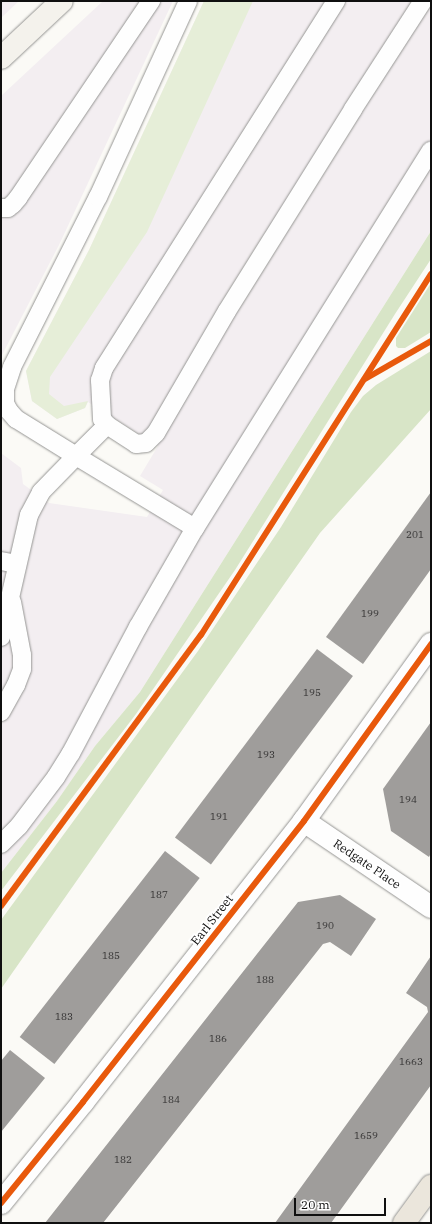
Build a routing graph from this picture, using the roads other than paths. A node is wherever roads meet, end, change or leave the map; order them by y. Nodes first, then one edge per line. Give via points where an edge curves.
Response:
1 (62, 1) edge
2 (151, 1) edge
3 (188, 1) edge
4 (336, 1) edge
5 (423, 1) edge
6 (1, 58) edge
7 (431, 151) edge
8 (1, 208) edge
9 (4, 382) edge
10 (107, 425) junction
11 (76, 456) junction
12 (195, 528) junction
13 (9, 562) edge
14 (11, 594) junction
15 (1, 637) edge
16 (431, 644) edge
17 (1, 712) edge
18 (304, 821) junction
19 (1, 844) edge
20 (431, 907) edge
21 (431, 1186) edge
22 (1, 1203) edge
23 (404, 1223) edge

1 - 6 street
2 - 8 lane via 18,198 8,208
3 - 9 lane via 98,197
4 - 10 lane via 104,368 100,380 100,412
5 - 10 lane via 227,311 151,440 142,445 130,441
7 - 12 lane
9 - 11 lane via 8,411 16,419
10 - 11 lane
11 - 12 lane
11 - 13 lane via 45,487 34,503
12 - 19 lane via 64,765 39,801
13 - 14 lane
14 - 15 lane
14 - 17 lane via 22,655 22,669
16 - 18 street, Earl Street
18 - 20 street, Redgate Place
18 - 22 street, Earl Street via 84,1102
21 - 23 main road

